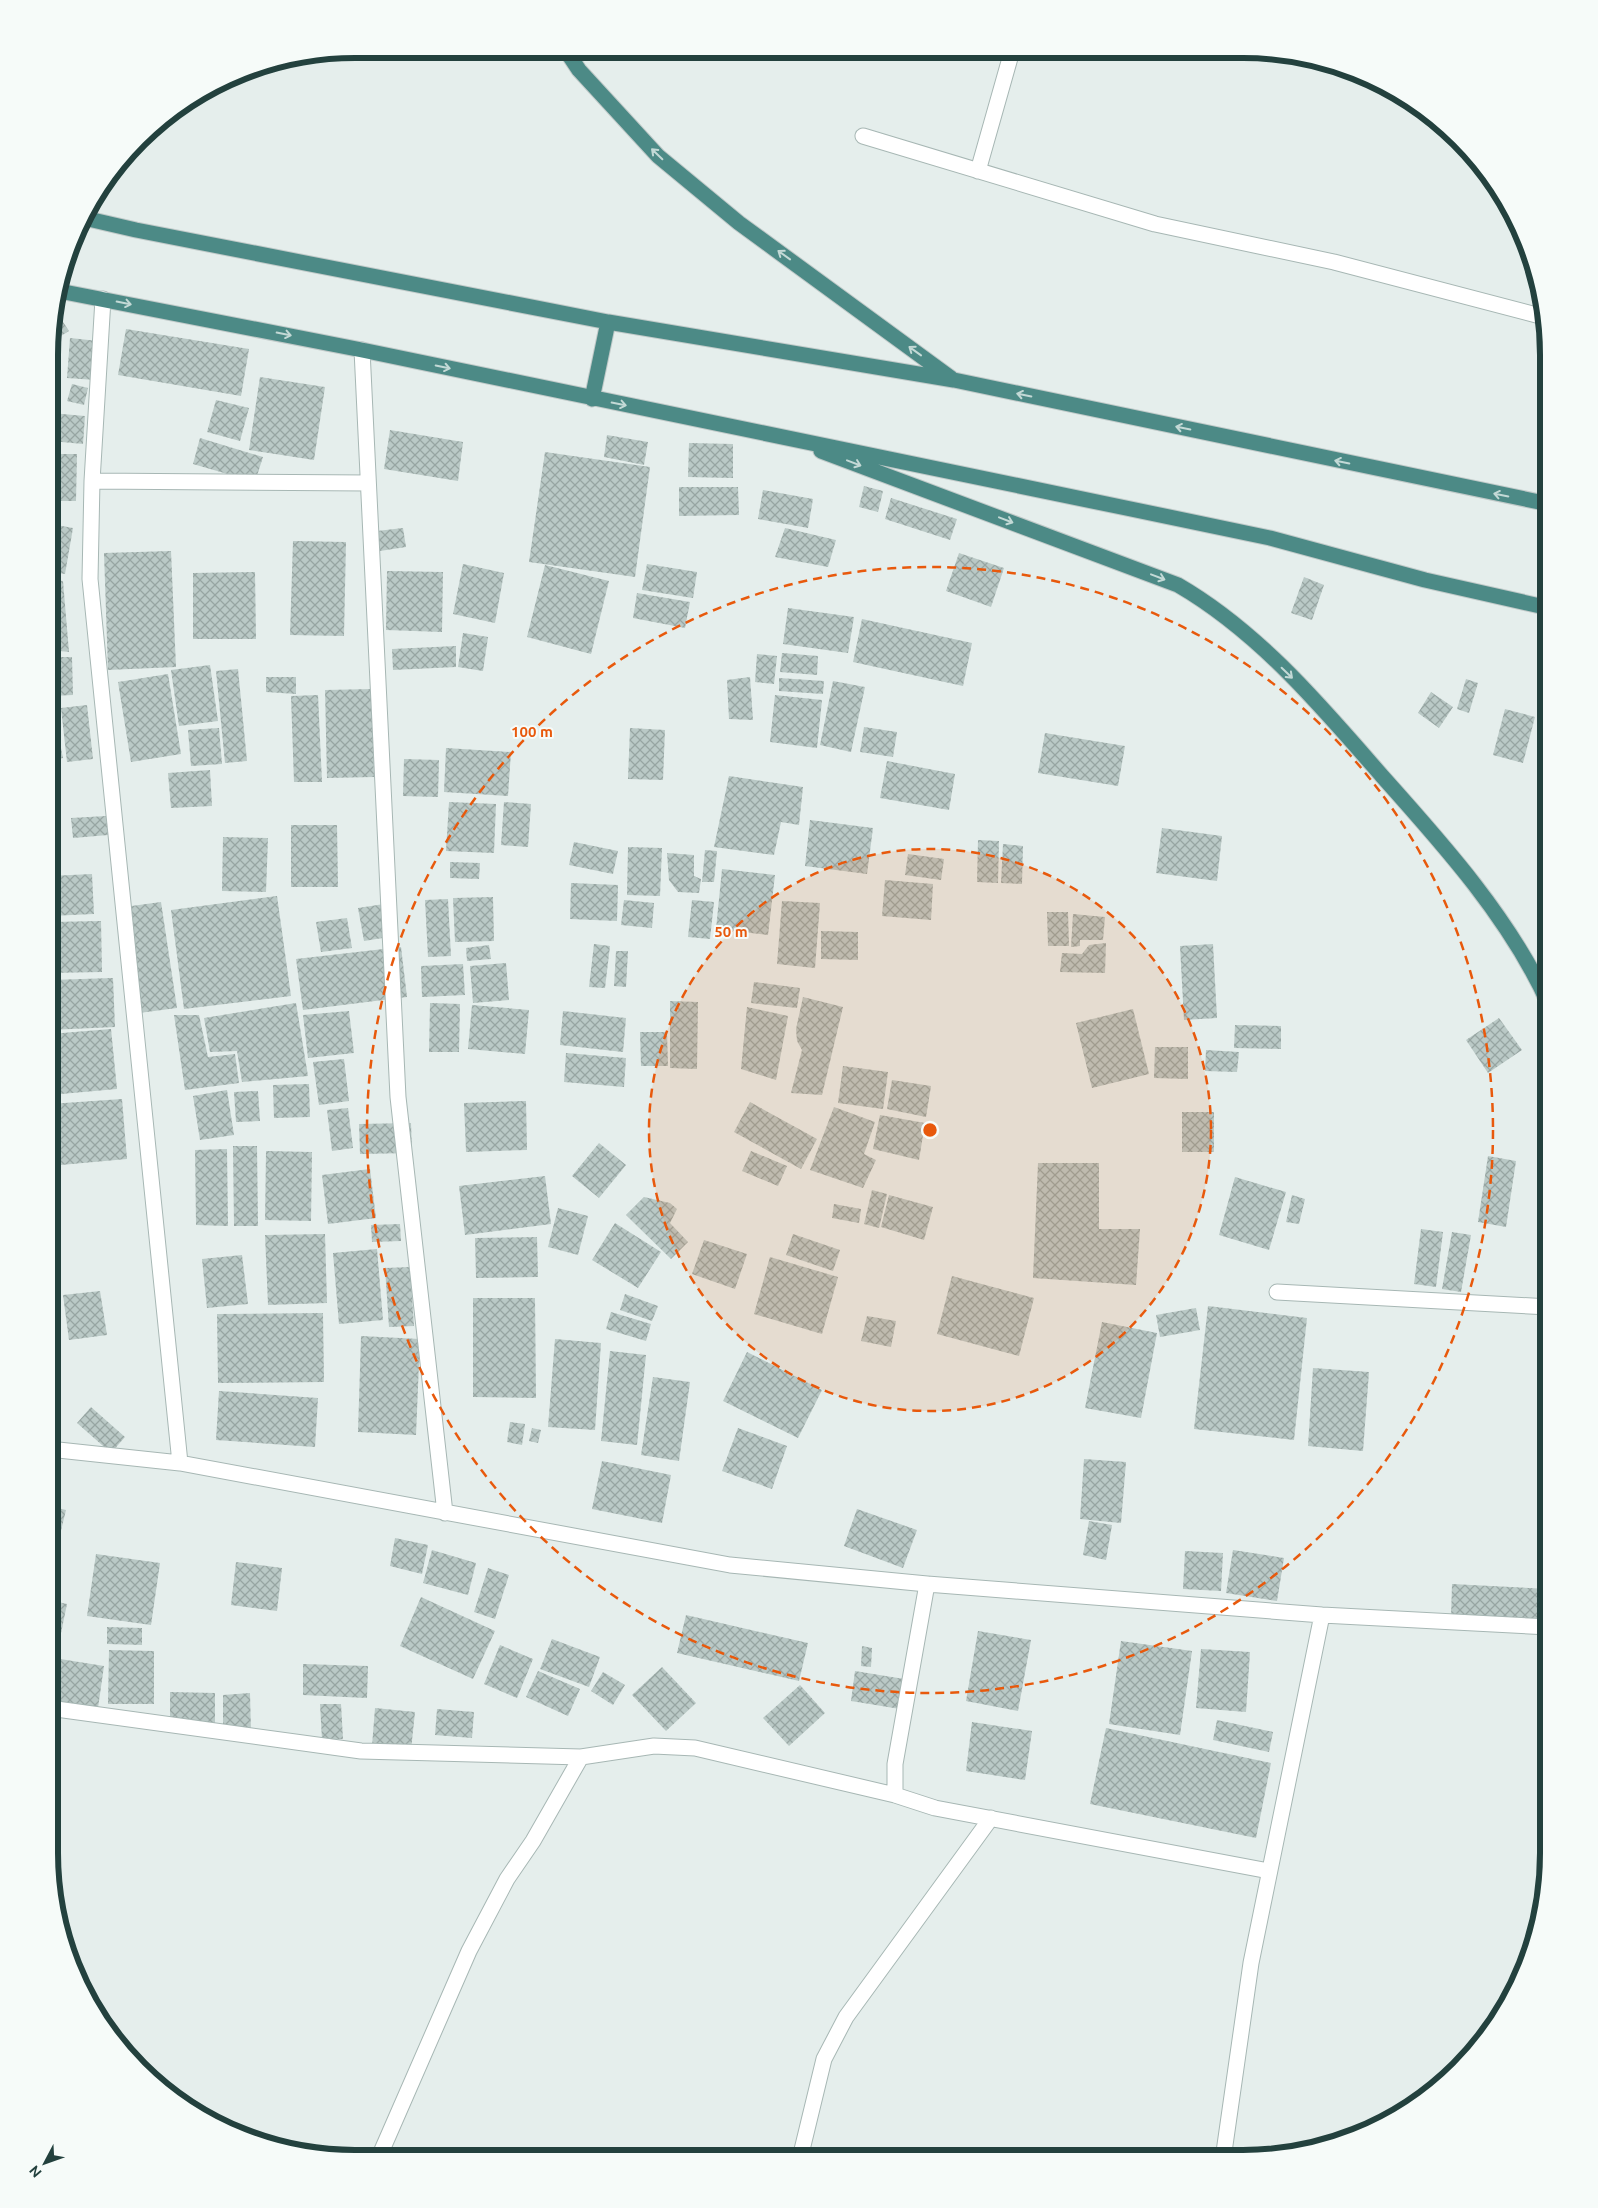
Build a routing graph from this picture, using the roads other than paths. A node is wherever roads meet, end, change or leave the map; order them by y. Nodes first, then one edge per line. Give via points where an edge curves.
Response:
1 (571, 58) edge
2 (1010, 58) edge
3 (863, 136) dead end
4 (978, 171) junction
5 (90, 219) edge
6 (64, 292) edge
7 (103, 299) junction
8 (1538, 315) edge
9 (608, 322) junction
10 (362, 350) junction
11 (954, 380) junction
12 (592, 398) junction
13 (776, 434) junction
14 (92, 482) junction
15 (368, 483) junction
16 (1540, 502) edge
17 (1540, 606) edge
18 (1540, 985) edge
19 (1277, 1292) dead end
20 (1540, 1307) edge
21 (58, 1450) edge
22 (180, 1462) junction
23 (445, 1513) junction
24 (927, 1584) junction
25 (1322, 1615) junction
26 (1540, 1627) edge
27 (58, 1709) edge
28 (581, 1757) junction
29 (895, 1795) junction
30 (991, 1818) junction
31 (1270, 1871) junction
32 (383, 2150) edge
33 (802, 2150) edge
34 (1223, 2150) edge

11 -> 1 highway via 740,222 658,156
2 - 4 street
3 - 4 street
4 - 8 street via 1155,224 1334,262
5 - 9 highway
6 - 7 highway
7 -> 10 highway
7 - 14 street
9 - 11 highway
9 - 12 highway
10 -> 12 highway
10 - 15 street
16 -> 11 highway
12 -> 13 highway
13 - 17 highway via 1270,538 1425,580
13 -> 18 highway via 1178,585 1208,602 1237,624 1317,702 1436,838 1489,904
14 - 15 street
14 - 22 street via 90,580
15 - 23 street via 398,1097
19 - 20 street
21 - 22 street
22 - 23 street
23 - 24 street via 730,1565
24 - 25 street
24 - 29 street via 895,1764
25 - 26 street
25 - 31 street
27 - 28 street via 362,1751
28 - 29 street via 654,1746 695,1748
28 - 32 street via 468,1951
29 - 30 street via 935,1808
30 - 31 street
30 - 33 street via 846,2017 824,2059
31 - 34 street via 1251,1962

